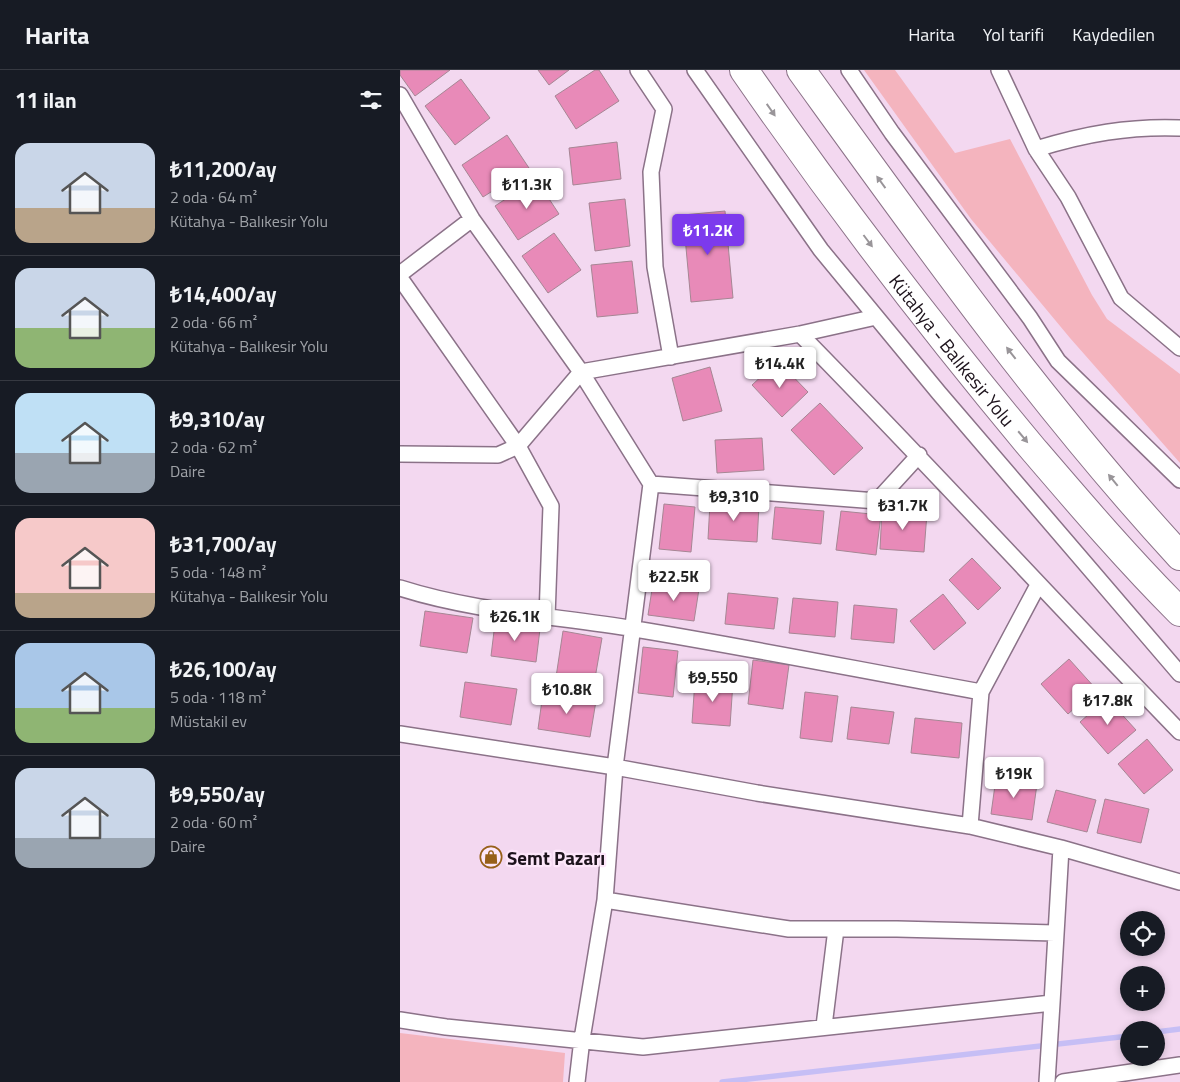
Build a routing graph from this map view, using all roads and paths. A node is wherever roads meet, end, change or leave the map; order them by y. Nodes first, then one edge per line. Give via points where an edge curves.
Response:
1 (638, 70) edge
2 (695, 70) edge
3 (744, 70) edge
4 (801, 70) edge
5 (849, 70) edge
6 (999, 70) edge
7 (400, 95) edge
8 (1180, 128) edge
9 (1036, 148) junction
10 (472, 219) junction
11 (400, 276) edge
12 (876, 317) junction
13 (800, 334) junction
14 (1180, 348) edge
15 (671, 357) junction
16 (580, 372) junction
17 (518, 446) junction
18 (400, 454) edge
19 (919, 455) junction
20 (1180, 480) edge
21 (651, 484) junction
22 (1132, 503) junction
23 (1180, 542) edge
24 (1180, 556) edge
25 (1125, 557) junction
26 (1038, 585) junction
27 (400, 588) edge
28 (1180, 612) edge
29 (547, 617) junction
30 (1180, 627) edge
31 (633, 628) junction
32 (1180, 674) edge
33 (981, 692) junction
34 (1180, 732) edge
35 (400, 734) edge
36 (615, 766) junction
37 (970, 826) junction
38 (1061, 848) junction
39 (1180, 882) edge
40 (605, 900) junction
41 (836, 929) junction
42 (1055, 933) junction
43 (1052, 1003) junction
44 (400, 1020) edge
45 (824, 1026) junction
46 (582, 1039) junction
47 (1180, 1064) edge
48 (577, 1082) edge
49 (1046, 1082) edge
50 (1063, 1082) edge

1 - 15 street via 664,108 651,172 655,267
2 - 12 street via 821,250
3 -> 25 highway, Kütahya - Balıkesir Yolu via 794,143 924,315
22 -> 4 highway via 1053,408 916,230
5 - 20 street via 1058,361
6 - 9 street
7 - 10 street
8 - 9 street via 1150,127 1082,135
9 - 14 street via 1068,197 1121,298
10 - 11 street
10 - 16 street
11 - 17 street
12 - 13 street
12 - 32 street
13 - 15 street
13 - 19 street
15 - 16 street
16 - 17 street
16 - 21 street
17 - 18 street via 498,455
17 - 29 street via 551,506
19 - 21 street via 877,501
19 - 26 street
21 - 31 street
22 - 23 highway
22 - 24 highway
25 - 28 highway, Kütahya - Balıkesir Yolu
25 - 30 highway
26 - 33 street
26 - 34 street
27 - 29 street via 422,595
29 - 31 street
31 - 33 street
31 - 36 street
33 - 37 street
35 - 36 street
36 - 37 street via 757,793
36 - 40 street
37 - 38 street
38 - 39 street
38 - 42 street
40 - 41 street via 789,929
40 - 46 street
41 - 42 street
41 - 45 street
42 - 43 street
43 - 45 street
43 - 49 street
44 - 46 street
45 - 46 street via 643,1047
46 - 48 street
47 - 50 street

